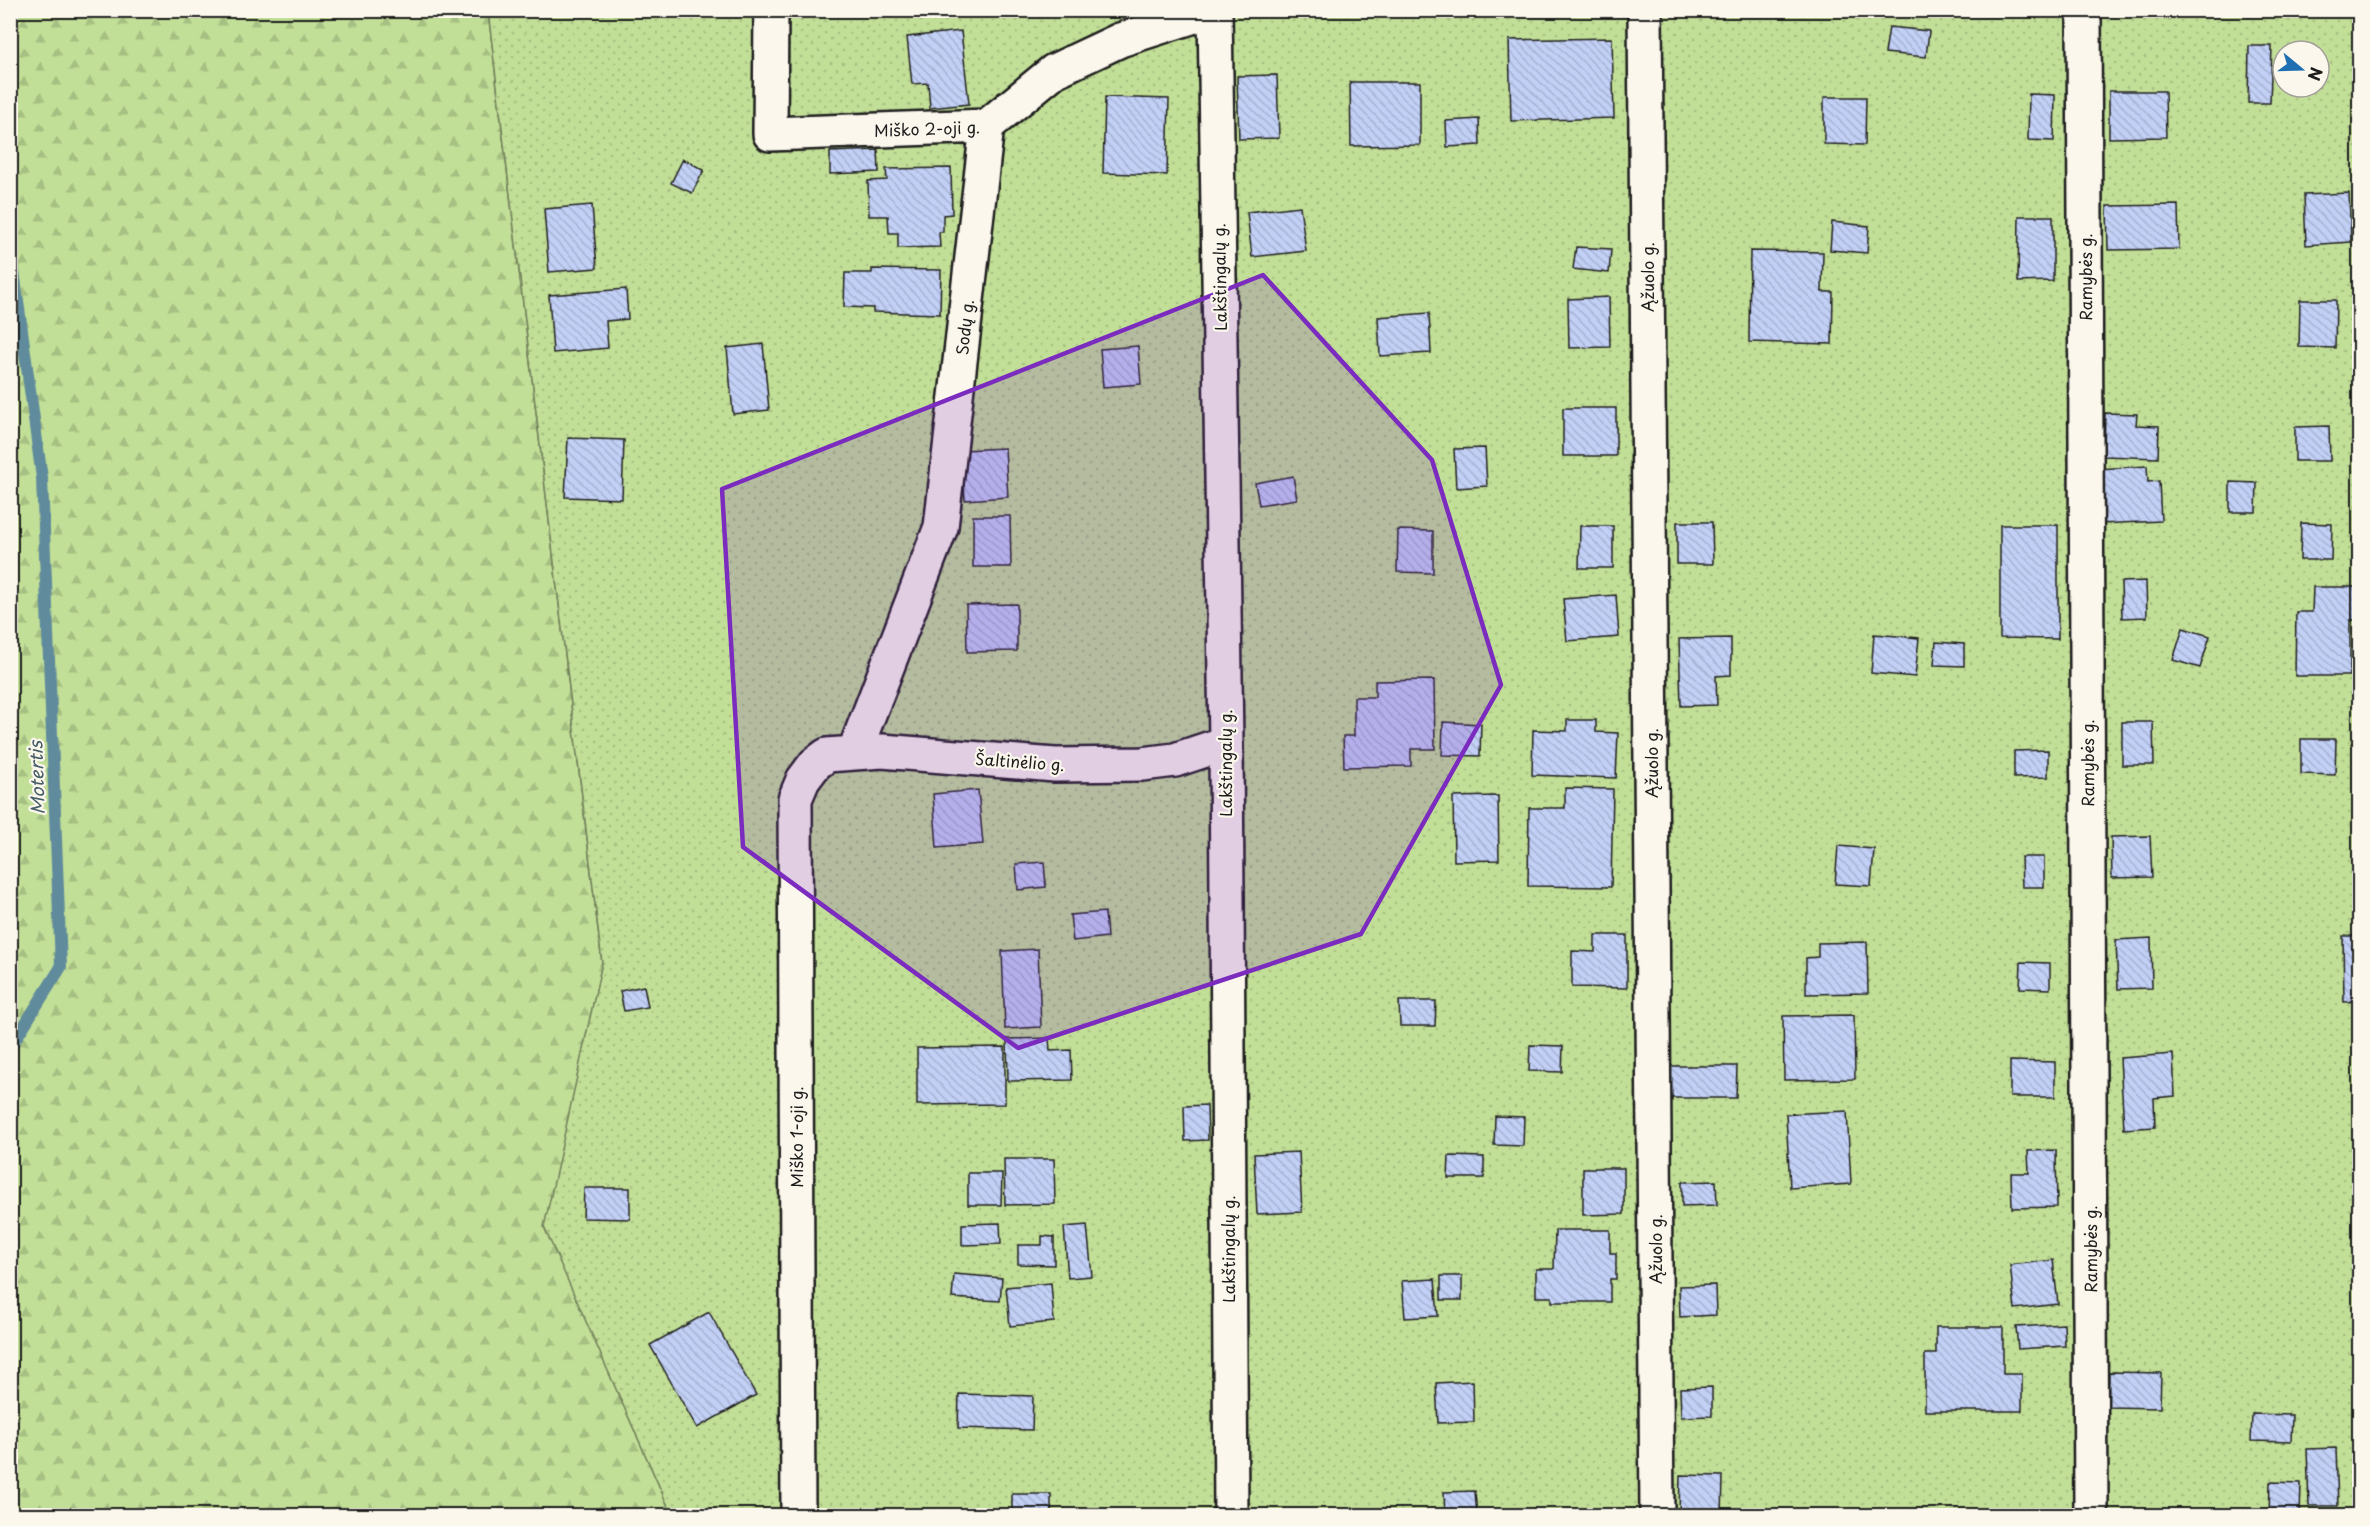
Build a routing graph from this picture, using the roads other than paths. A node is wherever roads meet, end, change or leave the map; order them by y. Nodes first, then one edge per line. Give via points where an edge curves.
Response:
1 (771, 10) edge
2 (1214, 10) edge
3 (1645, 10) edge
4 (2084, 10) edge
5 (987, 126) junction
6 (1226, 743) junction
7 (855, 753) junction
8 (815, 764) joint
9 (798, 1515) edge
10 (1231, 1515) edge
11 (1657, 1515) edge
12 (2091, 1515) edge

1 - 5 street, Miško 2-oji g. via 770,134
2 - 5 street, Miško 2-oji g. via 1120,40 1054,71
2 - 6 street, Lakštingalų g.
3 - 11 street, Ąžuolo g.
4 - 12 street, Ramybės g.
5 - 7 street, Sodų g. via 941,527
6 - 7 street, Šaltinėlio g. via 1175,760 1142,764 1055,765 882,751
6 - 10 street, Lakštingalų g.
7 - 8 street, Šaltinėlio g. via 827,755
8 - 9 street, Miško 1-oji g. via 795,799

